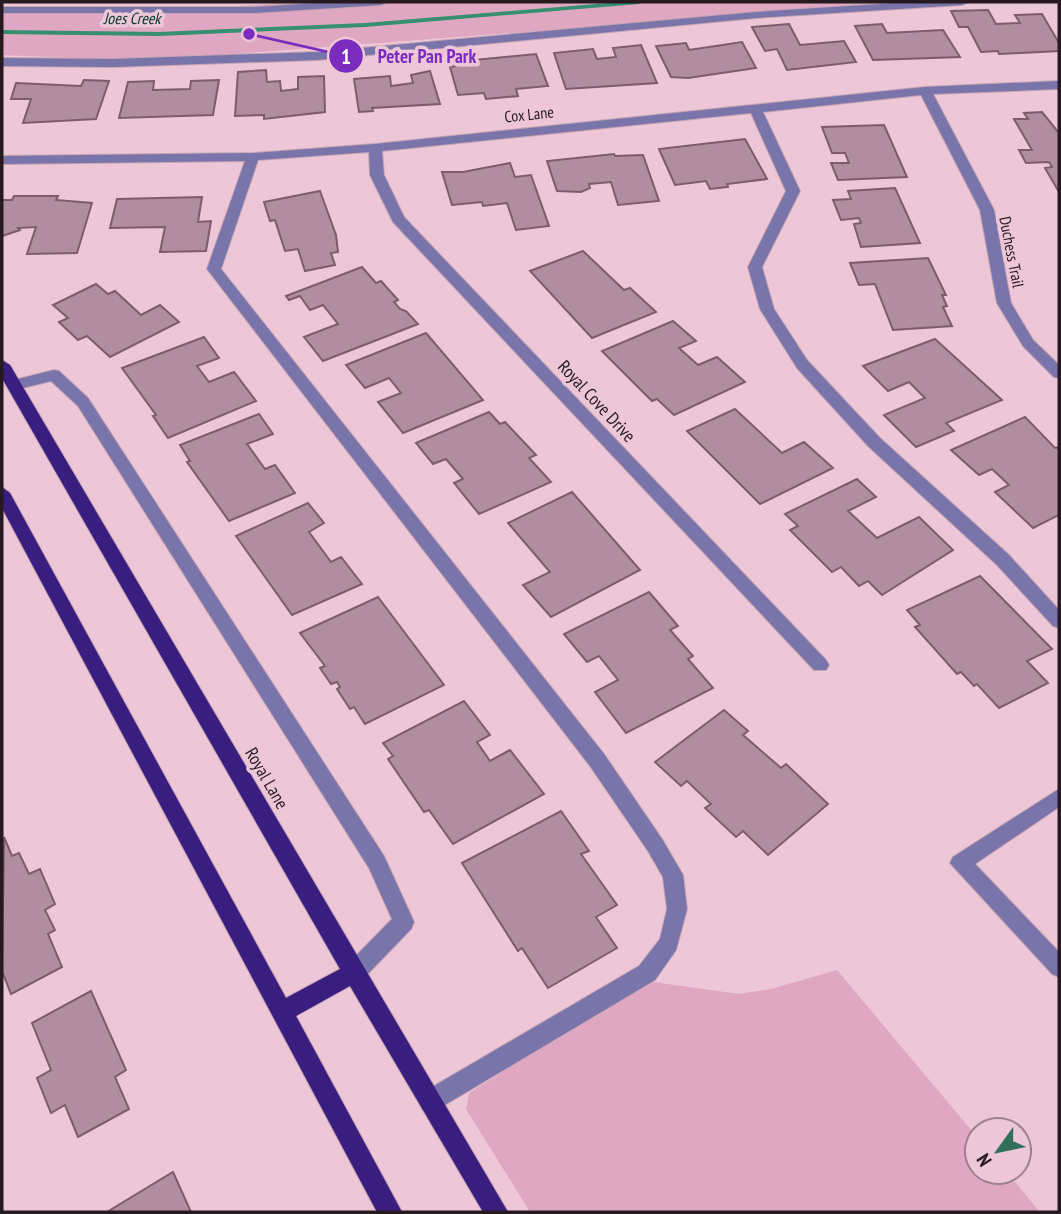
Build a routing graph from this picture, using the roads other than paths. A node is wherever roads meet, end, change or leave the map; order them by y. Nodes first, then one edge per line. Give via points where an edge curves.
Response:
1 (382, 2) edge
2 (962, 2) edge
3 (2, 10) edge
4 (2, 62) edge
5 (1059, 85) edge
6 (925, 91) junction
7 (755, 108) junction
8 (375, 148) junction
9 (253, 157) junction
10 (2, 160) edge
11 (2, 365) edge
12 (1059, 373) edge
13 (8, 387) edge
14 (2, 493) edge
15 (1059, 621) edge
16 (820, 665) dead end
17 (1059, 797) edge
18 (1059, 967) edge
19 (354, 973) junction
20 (282, 1012) junction
21 (430, 1101) junction
22 (390, 1212) edge
23 (496, 1212) edge

1 - 3 street via 255,10
2 - 4 street via 731,17 317,56
5 - 6 street, Cox Lane
6 - 7 street, Cox Lane
6 - 12 street, Duchess Trail via 987,210 1004,303 1028,343
7 - 8 street, Cox Lane
7 - 15 street via 793,191 755,267 766,309 802,364 865,432 1003,560
8 - 9 street, Cox Lane
8 - 16 street, Royal Cove Drive via 377,175 398,219
9 - 10 street, Cox Lane
9 - 21 street via 214,269 597,760 673,875 677,909 669,943 648,972
11 - 13 main road, Royal Lane
13 - 19 main road, Royal Lane
13 - 19 street via 54,375 83,402 377,862 404,922
14 - 20 main road
17 - 18 street via 960,863
19 - 20 main road
19 - 21 main road, Royal Lane
20 - 22 main road
21 - 23 main road, Royal Lane

